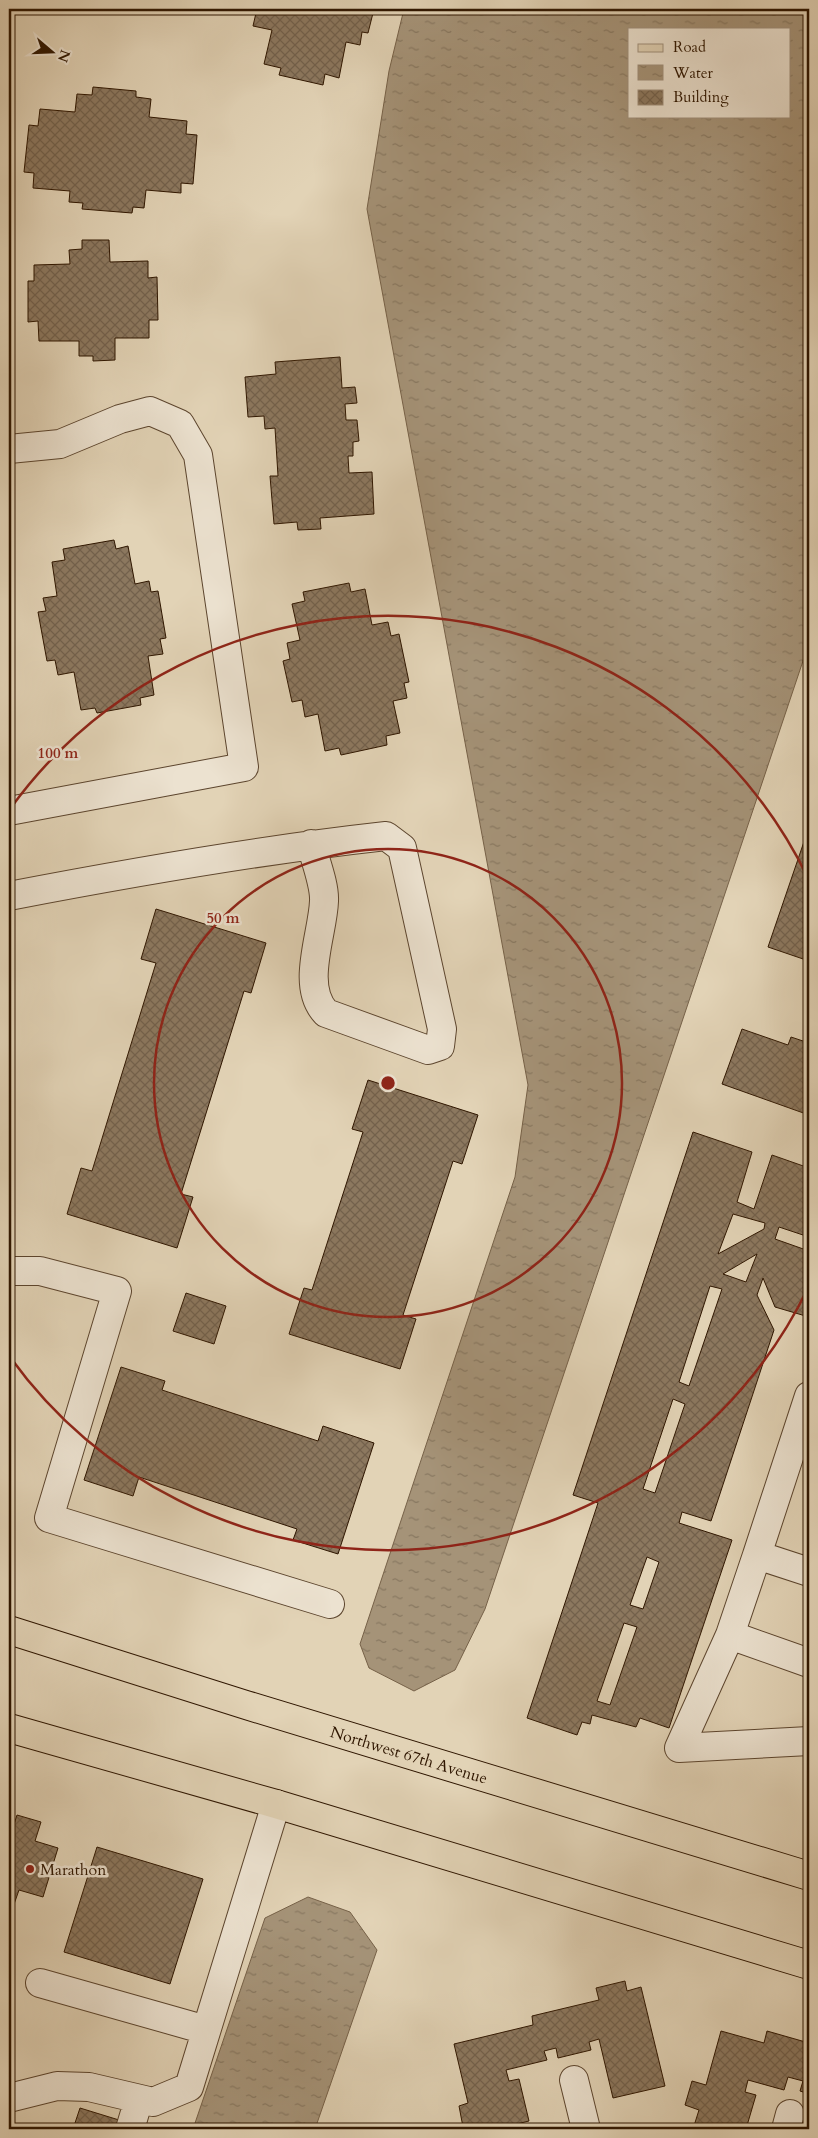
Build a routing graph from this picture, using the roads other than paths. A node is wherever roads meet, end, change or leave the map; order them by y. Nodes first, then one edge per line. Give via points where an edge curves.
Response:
1 (9, 449) edge
2 (9, 811) edge
3 (311, 844) junction
4 (9, 896) edge
5 (9, 1272) edge
6 (809, 1396) edge
7 (757, 1555) junction
8 (809, 1572) edge
9 (330, 1604) dead end
10 (9, 1630) edge
11 (730, 1635) junction
12 (809, 1663) edge
13 (9, 1728) edge
14 (809, 1741) edge
15 (276, 1804) junction
16 (809, 1876) edge
17 (809, 1965) edge
18 (40, 1983) dead end
19 (206, 2030) junction
20 (574, 2080) dead end
21 (9, 2098) edge
22 (140, 2099) junction
23 (130, 2129) edge
24 (586, 2129) edge

1 - 2 lane via 60,444 120,419 150,411 180,424 198,455 244,767
3 - 3 lane via 386,836 402,848 442,1029 440,1046 428,1050 326,1013 319,1005 314,993 324,899
3 - 4 lane via 152,868
5 - 9 lane via 40,1271 117,1291 49,1518
6 - 7 lane
7 - 8 lane
7 - 11 lane
10 - 16 main road, Northwest 67th Avenue
11 - 12 lane
11 - 14 lane via 679,1748
13 - 15 main road
15 - 17 main road
15 - 19 lane
18 - 19 lane
19 - 22 lane via 189,2087 153,2102
20 - 24 lane
21 - 22 lane via 57,2086 90,2087
22 - 23 lane

